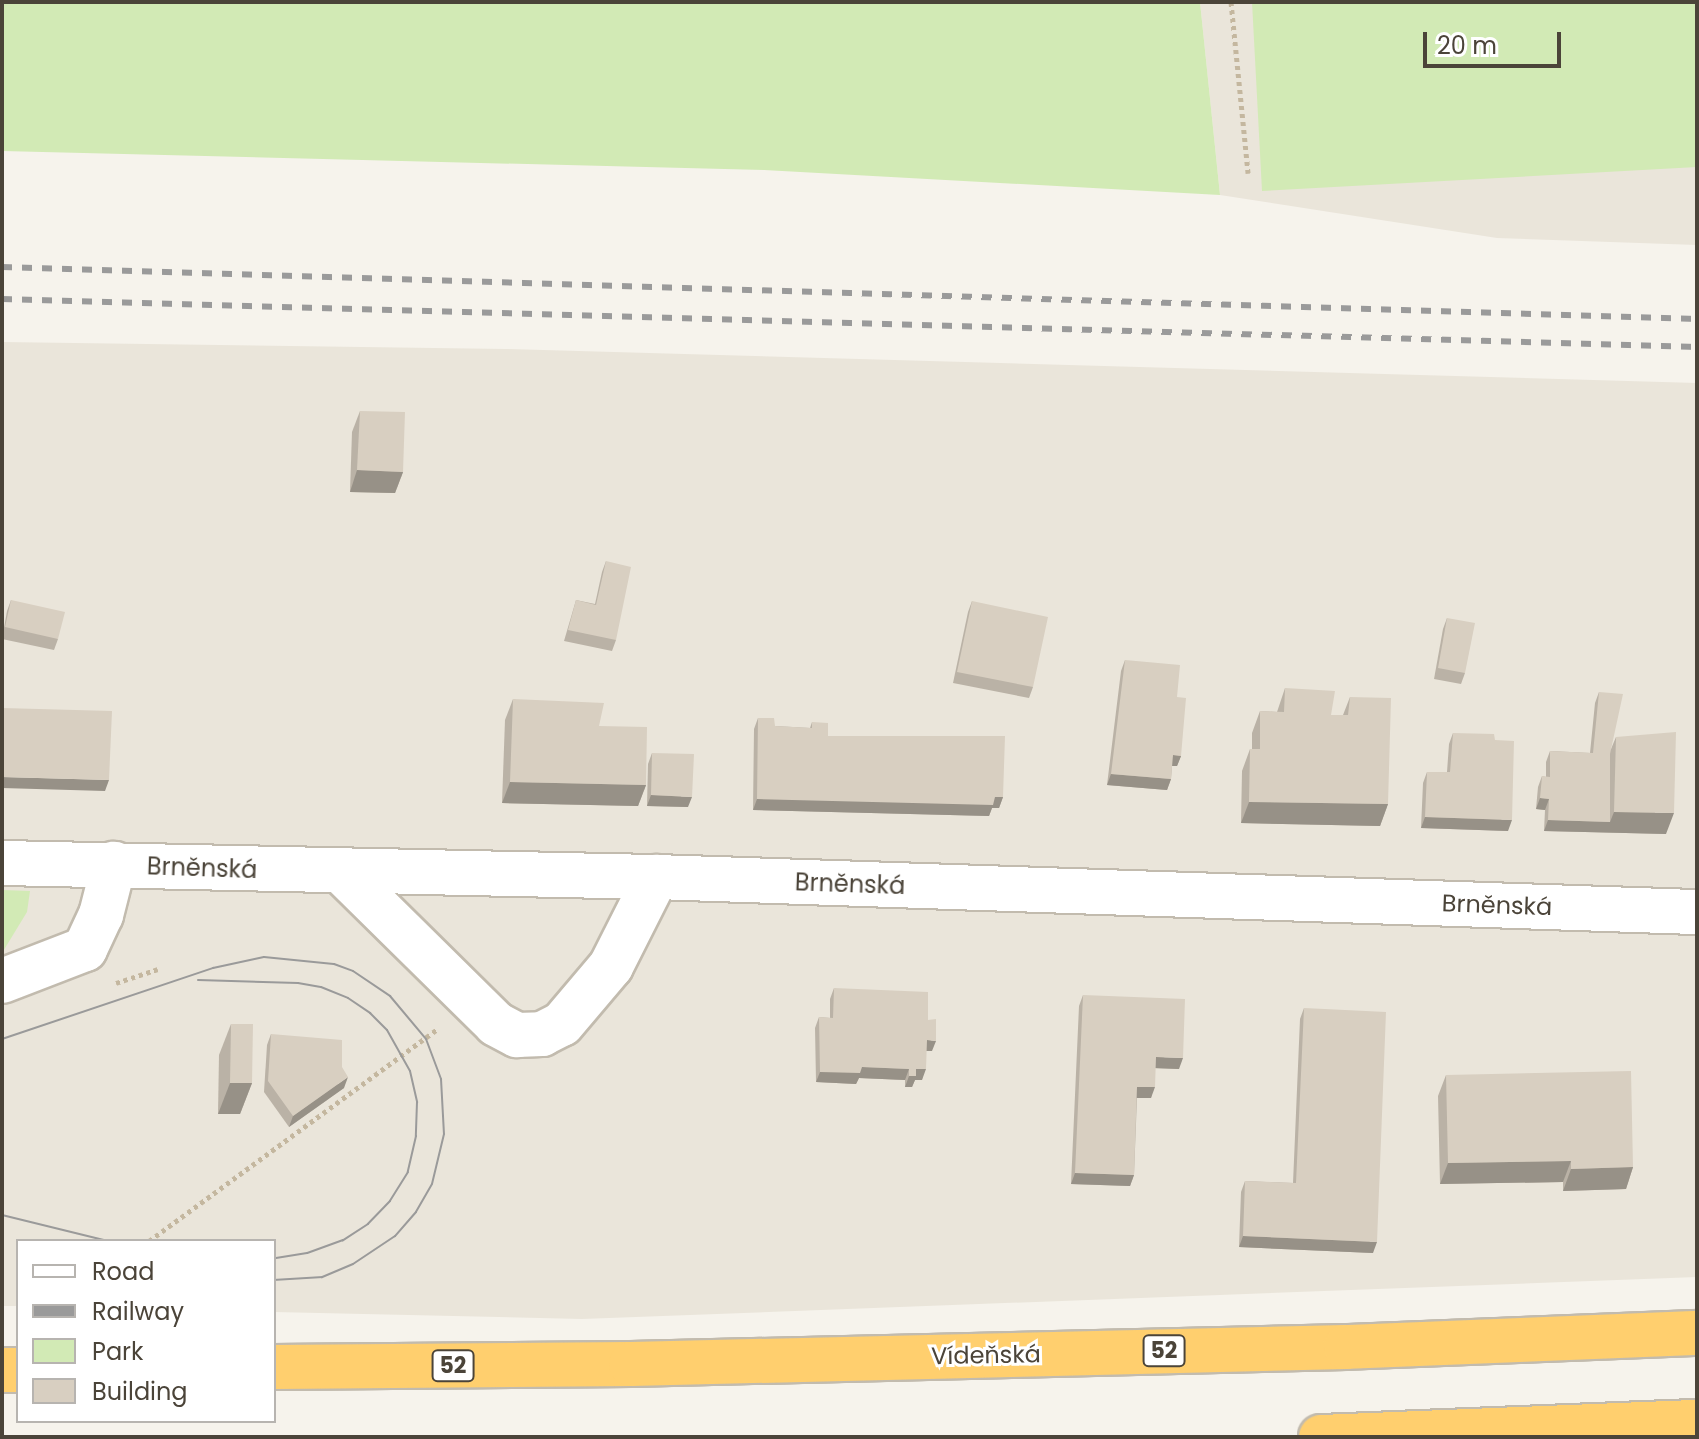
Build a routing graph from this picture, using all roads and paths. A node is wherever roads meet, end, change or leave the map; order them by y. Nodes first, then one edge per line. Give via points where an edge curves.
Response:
1 (1231, 2) edge
2 (1248, 173) dead end
3 (2, 863) edge
4 (114, 864) junction
5 (342, 872) junction
6 (656, 877) junction
7 (1697, 912) edge
8 (2, 981) edge
9 (441, 1027) dead end
10 (152, 1239) edge
11 (1697, 1333) edge
12 (276, 1367) edge
13 (1697, 1422) edge
14 (1321, 1437) edge

1 - 2 path
3 - 4 street, Brněnská
4 - 5 street, Brněnská
4 - 8 street via 101,915 85,949
5 - 6 street, Brněnská
5 - 6 street via 496,1024 517,1035 542,1034 562,1024 611,966
6 - 7 street, Brněnská
9 - 10 path
11 - 12 highway, Vídeňská / 52 via 1314,1348
13 - 14 highway

